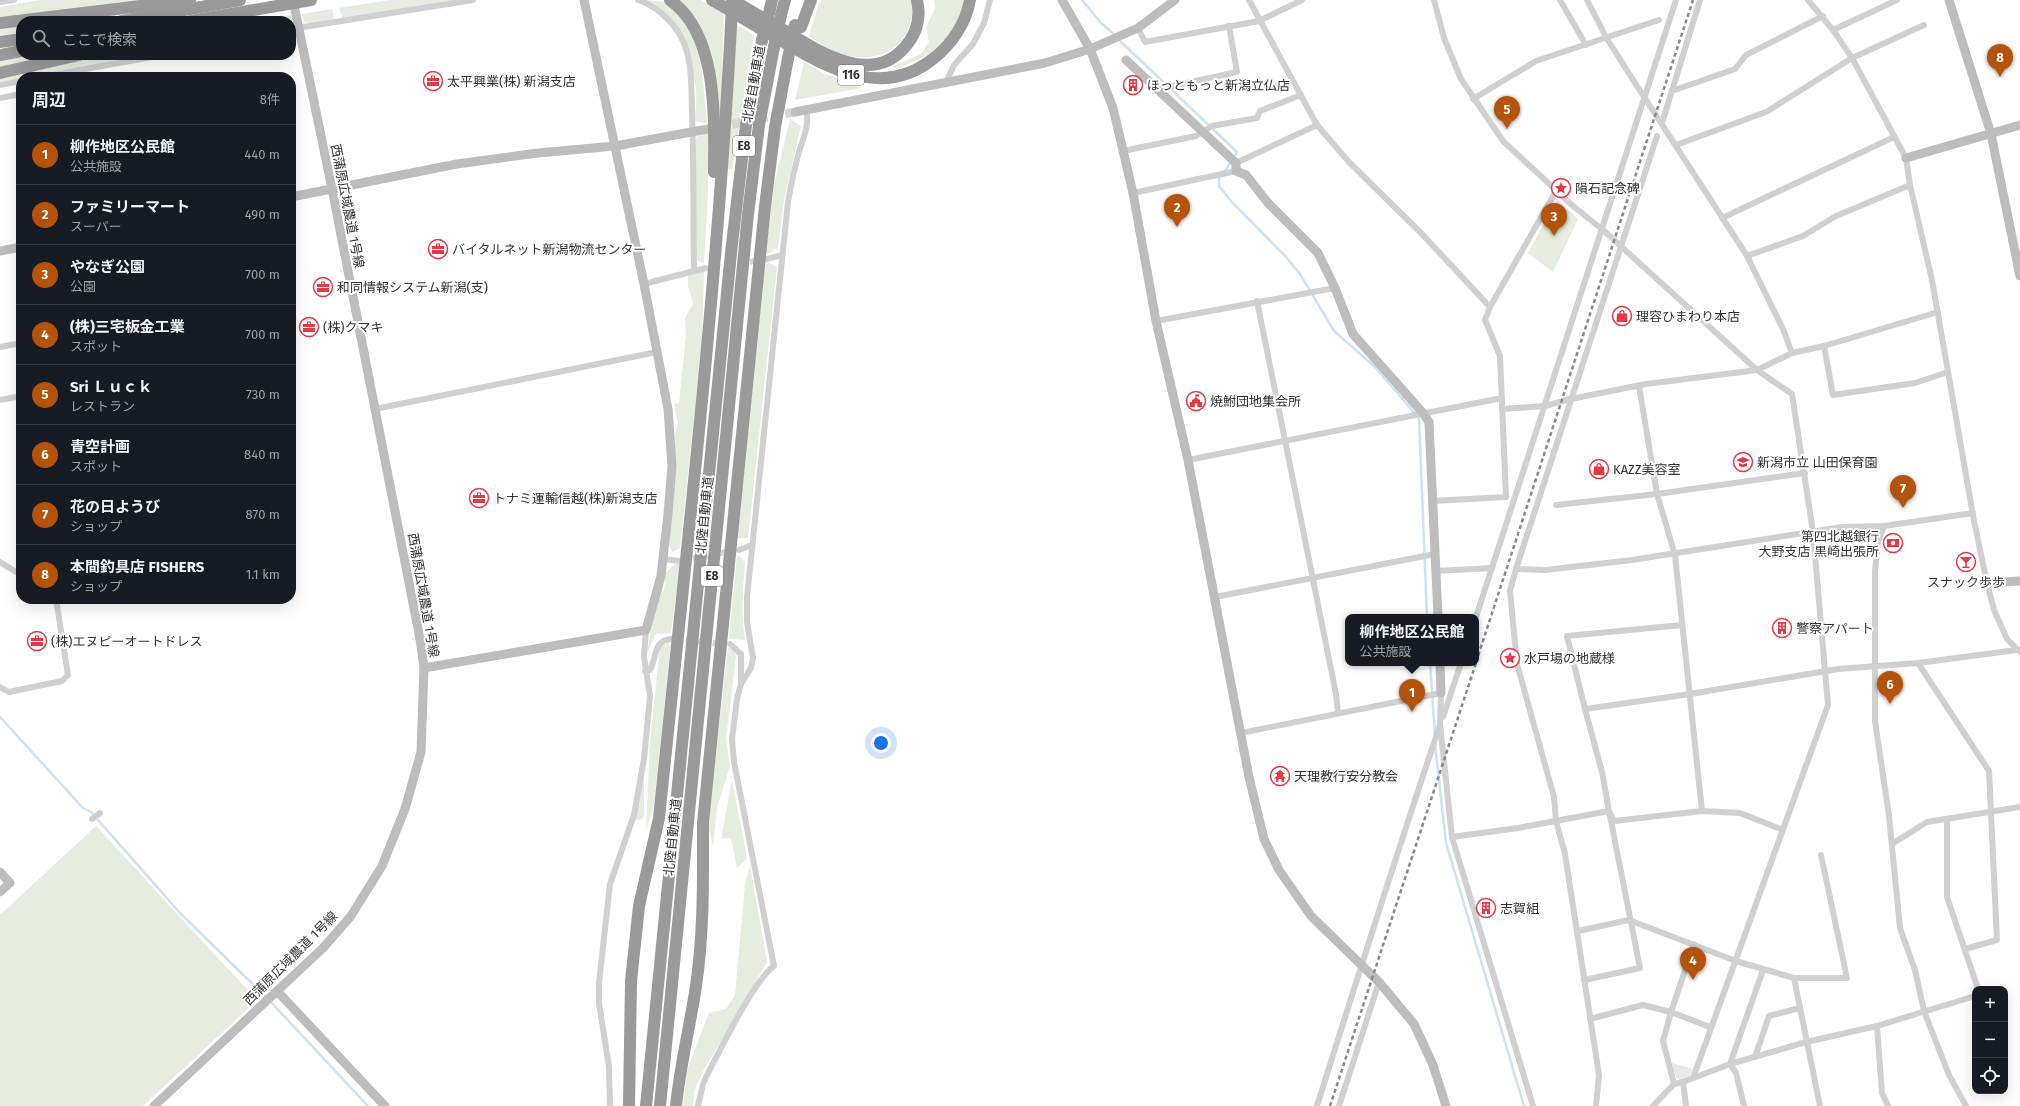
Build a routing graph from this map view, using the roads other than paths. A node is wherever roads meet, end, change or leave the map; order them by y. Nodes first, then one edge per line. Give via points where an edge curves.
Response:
1 (14, 0) edge
2 (190, 0) edge
3 (240, 0) edge
4 (473, 0) edge
5 (584, 0) edge
6 (638, 0) edge
7 (670, 0) edge
8 (712, 0) edge
9 (732, 0) edge
10 (785, 0) edge
11 (802, 0) edge
12 (811, 0) edge
13 (917, 0) edge
14 (970, 0) edge
15 (990, 0) edge
16 (1062, 0) edge
17 (1175, 0) edge
18 (1249, 0) edge
19 (1302, 0) edge
20 (1434, 0) edge
21 (1560, 0) edge
22 (1587, 0) edge
23 (1676, 0) edge
24 (1700, 0) edge
25 (1808, 0) edge
26 (1897, 0) edge
27 (1949, 0) edge
28 (301, 1) edge
29 (0, 2) edge
30 (771, 4) edge
31 (53, 16) edge
32 (150, 16) edge
33 (218, 16) edge
34 (242, 16) edge
35 (1823, 16) junction
36 (16, 20) edge
37 (1259, 20) junction
38 (1659, 20) dead end
39 (296, 21) edge
40 (1, 22) edge
41 (1924, 25) dead end
42 (798, 26) junction
43 (1229, 26) junction
44 (1138, 28) junction
45 (296, 29) edge
46 (1833, 30) junction
47 (296, 37) edge
48 (1606, 37) junction
49 (16, 39) edge
50 (0, 42) edge
51 (1586, 45) junction
52 (1090, 49) junction
53 (16, 52) edge
54 (0, 54) edge
55 (1852, 58) junction
56 (57, 60) edge
57 (135, 60) edge
58 (1126, 60) dead end
59 (3, 72) edge
60 (69, 72) edge
61 (16, 82) edge
62 (946, 82) junction
63 (0, 84) edge
64 (1158, 91) junction
65 (1672, 91) junction
66 (16, 95) edge
67 (1302, 95) junction
68 (0, 98) edge
69 (1645, 98) junction
70 (1473, 99) junction
71 (806, 110) junction
72 (795, 112) tunnel mouth
73 (1662, 123) junction
74 (1317, 125) junction
75 (2020, 125) edge
76 (708, 129) tunnel mouth
77 (692, 131) junction
78 (1202, 131) junction
79 (1991, 134) junction
80 (1657, 136) dead end
81 (1894, 137) junction
82 (1676, 145) junction
83 (615, 146) junction
84 (1123, 151) junction
85 (1906, 158) junction
86 (1236, 167) junction
87 (1910, 185) junction
88 (332, 190) junction
89 (1556, 190) junction
90 (1133, 194) junction
91 (296, 196) edge
92 (1722, 218) junction
93 (1603, 230) junction
94 (1621, 246) junction
95 (16, 248) edge
96 (0, 251) edge
97 (782, 255) junction
98 (1747, 256) junction
99 (767, 259) tunnel mouth
100 (710, 270) junction
101 (694, 271) junction
102 (2020, 276) edge
103 (644, 284) junction
104 (1335, 288) junction
105 (1257, 301) junction
106 (1490, 307) junction
107 (1938, 312) junction
108 (1156, 321) junction
109 (16, 344) edge
110 (1824, 346) junction
111 (0, 347) edge
112 (657, 352) junction
113 (1792, 353) junction
114 (1757, 370) junction
115 (1948, 372) junction
116 (1639, 386) junction
117 (16, 397) edge
118 (1502, 398) junction
119 (1571, 399) junction
120 (0, 400) edge
121 (1546, 406) junction
122 (375, 408) junction
123 (1502, 410) junction
124 (1423, 413) junction
125 (1285, 440) junction
126 (1188, 460) junction
127 (1805, 473) junction
128 (1657, 494) junction
129 (1432, 501) junction
130 (1556, 505) dead end
131 (1973, 513) junction
132 (1884, 526) junction
133 (1813, 532) junction
134 (752, 545) junction
135 (739, 550) tunnel mouth
136 (1434, 554) junction
137 (1675, 555) junction
138 (663, 559) junction
139 (680, 561) tunnel mouth
140 (0, 562) edge
141 (1492, 568) junction
142 (1516, 569) junction
143 (1436, 571) junction
144 (16, 572) edge
145 (1313, 577) junction
146 (2020, 581) edge
147 (1987, 583) junction
148 (1215, 597) junction
149 (57, 604) edge
150 (1438, 614) edge
151 (1477, 614) edge
152 (1682, 625) junction
153 (646, 630) junction
154 (671, 639) dead end
155 (730, 644) dead end
156 (2019, 651) edge
157 (1918, 663) junction
158 (1440, 666) edge
159 (1460, 666) edge
160 (1876, 667) junction
161 (424, 668) junction
162 (645, 671) junction
163 (1826, 671) junction
164 (741, 684) junction
165 (0, 687) edge
166 (1441, 693) junction
167 (1690, 694) junction
168 (1584, 709) junction
169 (1338, 713) junction
170 (1440, 724) junction
171 (1241, 733) junction
172 (2020, 807) edge
173 (1702, 810) junction
174 (1608, 811) junction
175 (1992, 812) junction
176 (1947, 819) junction
177 (1556, 821) junction
178 (1784, 830) junction
179 (1452, 837) junction
180 (1892, 844) junction
181 (1821, 854) dead end
182 (0, 872) edge
183 (0, 892) edge
184 (1630, 920) junction
185 (1578, 931) junction
186 (1694, 944) junction
187 (1965, 949) junction
188 (1736, 961) junction
189 (1362, 967) junction
190 (1763, 970) junction
191 (1794, 978) junction
192 (1584, 980) junction
193 (1379, 982) junction
194 (1977, 986) edge
195 (277, 991) junction
196 (1972, 997) edge
197 (1800, 1008) junction
198 (1924, 1011) junction
199 (1671, 1012) junction
200 (1590, 1019) junction
201 (1710, 1026) junction
202 (1877, 1026) junction
203 (1806, 1042) junction
204 (1755, 1057) junction
205 (1730, 1064) junction
206 (1692, 1078) junction
207 (1683, 1082) junction
208 (1674, 1084) junction
209 (154, 1106) edge
210 (385, 1106) edge
211 (610, 1106) edge
212 (629, 1106) edge
213 (646, 1106) edge
214 (660, 1106) edge
215 (676, 1106) edge
216 (698, 1106) edge
217 (1316, 1106) edge
218 (1339, 1106) edge
219 (1446, 1106) edge
220 (1533, 1106) edge
221 (1596, 1106) edge
222 (1653, 1106) edge
223 (1686, 1106) edge
224 (1744, 1106) edge
225 (1820, 1106) edge
226 (1888, 1106) edge
227 (1966, 1106) edge

1 - 29 street
2 - 31 highway
3 - 32 highway
4 - 45 street
5 - 83 street
6 - 77 street via 661,12 681,37 690,71
7 - 100 highway via 691,21 698,33 710,79 714,138
8 - 14 highway, 116 via 826,66 853,76 877,78 910,73 937,56 958,32
9 - 13 highway via 825,54 852,64 866,65 892,58 910,42 919,18
9 - 100 highway, bridge via 725,121
10 - 214 highway, 北陸自動車道 / E8, bridge via 759,125 748,214
11 - 42 highway
12 - 42 highway
15 - 62 street via 984,23 973,44 954,65
16 - 52 street
17 - 44 street
18 - 37 street
19 - 37 street
20 - 70 street via 1444,38 1461,79
21 - 51 street
22 - 48 street
23 - 69 street
24 - 65 street
25 - 35 street
26 - 46 street
27 - 79 street
28 - 33 highway, bridge
28 - 34 highway, bridge
28 - 39 street, 西蒲原広域農道 1号線
30 - 213 highway, 北陸自動車道 / E8, bridge via 746,125 731,253
35 - 46 street
35 - 65 street via 1746,55 1735,69
36 - 40 highway
37 - 43 street
37 - 67 street
38 - 48 street
41 - 55 street
42 - 215 highway, bridge via 770,164 703,823 704,909 700,951
43 - 44 street via 1145,42
43 - 64 street via 1237,72
44 - 52 street
46 - 55 street
47 - 88 street, 西蒲原広域農道 1号線
48 - 51 street
48 - 69 street
49 - 50 highway
51 - 70 street via 1536,61
52 - 62 street via 1045,63
52 - 84 street via 1113,108
53 - 54 highway
55 - 81 street
55 - 82 street via 1766,112
56 - 59 highway
57 - 60 street
58 - 64 street
61 - 63 street
62 - 71 street
64 - 78 street
65 - 73 street
66 - 68 street
67 - 74 street
67 - 78 street via 1260,111 1257,118 1212,126
69 - 73 street
69 - 93 street
70 - 89 street via 1503,141
71 - 72 street
71 - 97 street via 807,128 791,185
73 - 82 street
74 - 86 street
74 - 106 street via 1348,162 1422,234
75 - 79 street
76 - 77 street
77 - 83 street
77 - 101 street
78 - 84 street via 1196,136
78 - 86 street
79 - 85 street
79 - 102 street
80 - 94 street
81 - 85 street
81 - 92 street
82 - 92 street
83 - 88 street via 457,164
83 - 103 street
84 - 90 street
85 - 87 street
86 - 90 street
86 - 104 street via 1318,253
87 - 98 street via 1836,216 1803,236
87 - 107 street
88 - 91 street
88 - 122 street, 西蒲原広域農道 1号線
89 - 93 street
89 - 106 street
90 - 108 street
92 - 98 street
93 - 94 street
93 - 121 street
94 - 114 street
94 - 119 street
95 - 96 street
97 - 99 street
97 - 134 street
98 - 113 street
100 - 101 street
100 - 212 highway via 659,818 639,906 631,981
101 - 103 street
103 - 112 street
104 - 105 street
104 - 124 street via 1353,334
105 - 108 street
105 - 125 street
106 - 118 street via 1485,320 1500,356
107 - 110 street
107 - 115 street
108 - 126 street
109 - 111 street
110 - 113 street
110 - 115 street via 1833,395 1916,383
112 - 122 street
112 - 138 street via 668,409 672,466
113 - 114 street
114 - 116 street
114 - 127 street via 1792,394
115 - 131 street
116 - 119 street
116 - 128 street
117 - 120 street
118 - 123 street
118 - 124 street
119 - 121 street
119 - 142 street
121 - 123 street
121 - 141 street
122 - 161 street, 西蒲原広域農道 1号線
123 - 129 street via 1506,497
124 - 125 street
124 - 129 street via 1429,422
125 - 126 street
125 - 145 street
126 - 148 street
127 - 128 street
127 - 133 street
128 - 130 street
128 - 137 street
129 - 136 street
131 - 132 street
131 - 147 street
132 - 133 street via 1842,527
132 - 160 street via 1878,542 1875,571
133 - 137 street
133 - 163 street
134 - 135 street
134 - 164 street via 746,609 754,658
136 - 143 street
136 - 145 street
137 - 142 street via 1545,570
137 - 152 street
138 - 139 street
138 - 153 street
140 - 144 street
141 - 143 street
141 - 151 street
142 - 177 street via 1510,590 1517,664 1554,797
143 - 150 street
145 - 148 street
145 - 169 street
146 - 147 street
147 - 156 street via 1994,610 2007,639
148 - 171 street
149 - 165 street via 68,675 62,681 9,692
152 - 167 street
152 - 168 street via 1567,636
153 - 161 street
153 - 162 street
154 - 162 street via 659,644 653,665 650,670
155 - 164 street via 741,654
156 - 157 street
157 - 160 street
157 - 175 street via 1989,771
158 - 166 street
159 - 170 street
160 - 163 street
160 - 180 street via 1875,721
161 - 195 street, 西蒲原広域農道 1号線 via 421,752 405,809 382,866 351,916 323,948
162 - 211 street via 650,696 644,759 634,815 608,893 598,983 609,1068
163 - 167 street
163 - 178 street via 1828,705
164 - 216 street via 733,727 732,749 774,966 766,973 749,999 709,1071
166 - 169 street
166 - 170 street
167 - 168 street
167 - 173 street
168 - 174 street via 1602,772
169 - 171 street
170 - 179 street
170 - 189 street
171 - 189 street via 1264,839 1279,870 1311,916
172 - 175 street
173 - 174 street via 1614,821
173 - 178 street via 1740,813
174 - 177 street
174 - 184 street
175 - 176 street
175 - 187 street via 1997,940
176 - 180 street via 1927,822
176 - 187 street via 1947,897
177 - 179 street
177 - 185 street via 1565,854
178 - 188 street
179 - 220 street
180 - 198 street via 1900,928
181 - 191 street via 1847,978
182 - 183 street via 10,883
184 - 185 street
184 - 186 street
184 - 192 street via 1640,968
185 - 192 street
186 - 188 street
186 - 199 street
187 - 194 street
188 - 190 street
188 - 201 street
189 - 193 street
189 - 217 street
190 - 191 street
190 - 205 street
191 - 197 street
192 - 200 street
193 - 218 street
193 - 219 street via 1414,1024 1433,1065
195 - 209 street, 西蒲原広域農道 1号線
195 - 210 street
196 - 198 street
197 - 203 street
197 - 204 street via 1769,1016
198 - 202 street
198 - 227 street via 1949,1075
199 - 200 street via 1643,1005
199 - 201 street
199 - 208 street via 1663,1041
200 - 221 street via 1599,1075
201 - 206 street
202 - 203 street
202 - 226 street via 1882,1093
203 - 204 street
203 - 225 street
204 - 205 street
205 - 206 street
205 - 224 street via 1736,1073
206 - 207 street
207 - 208 street
207 - 223 street
208 - 222 street

